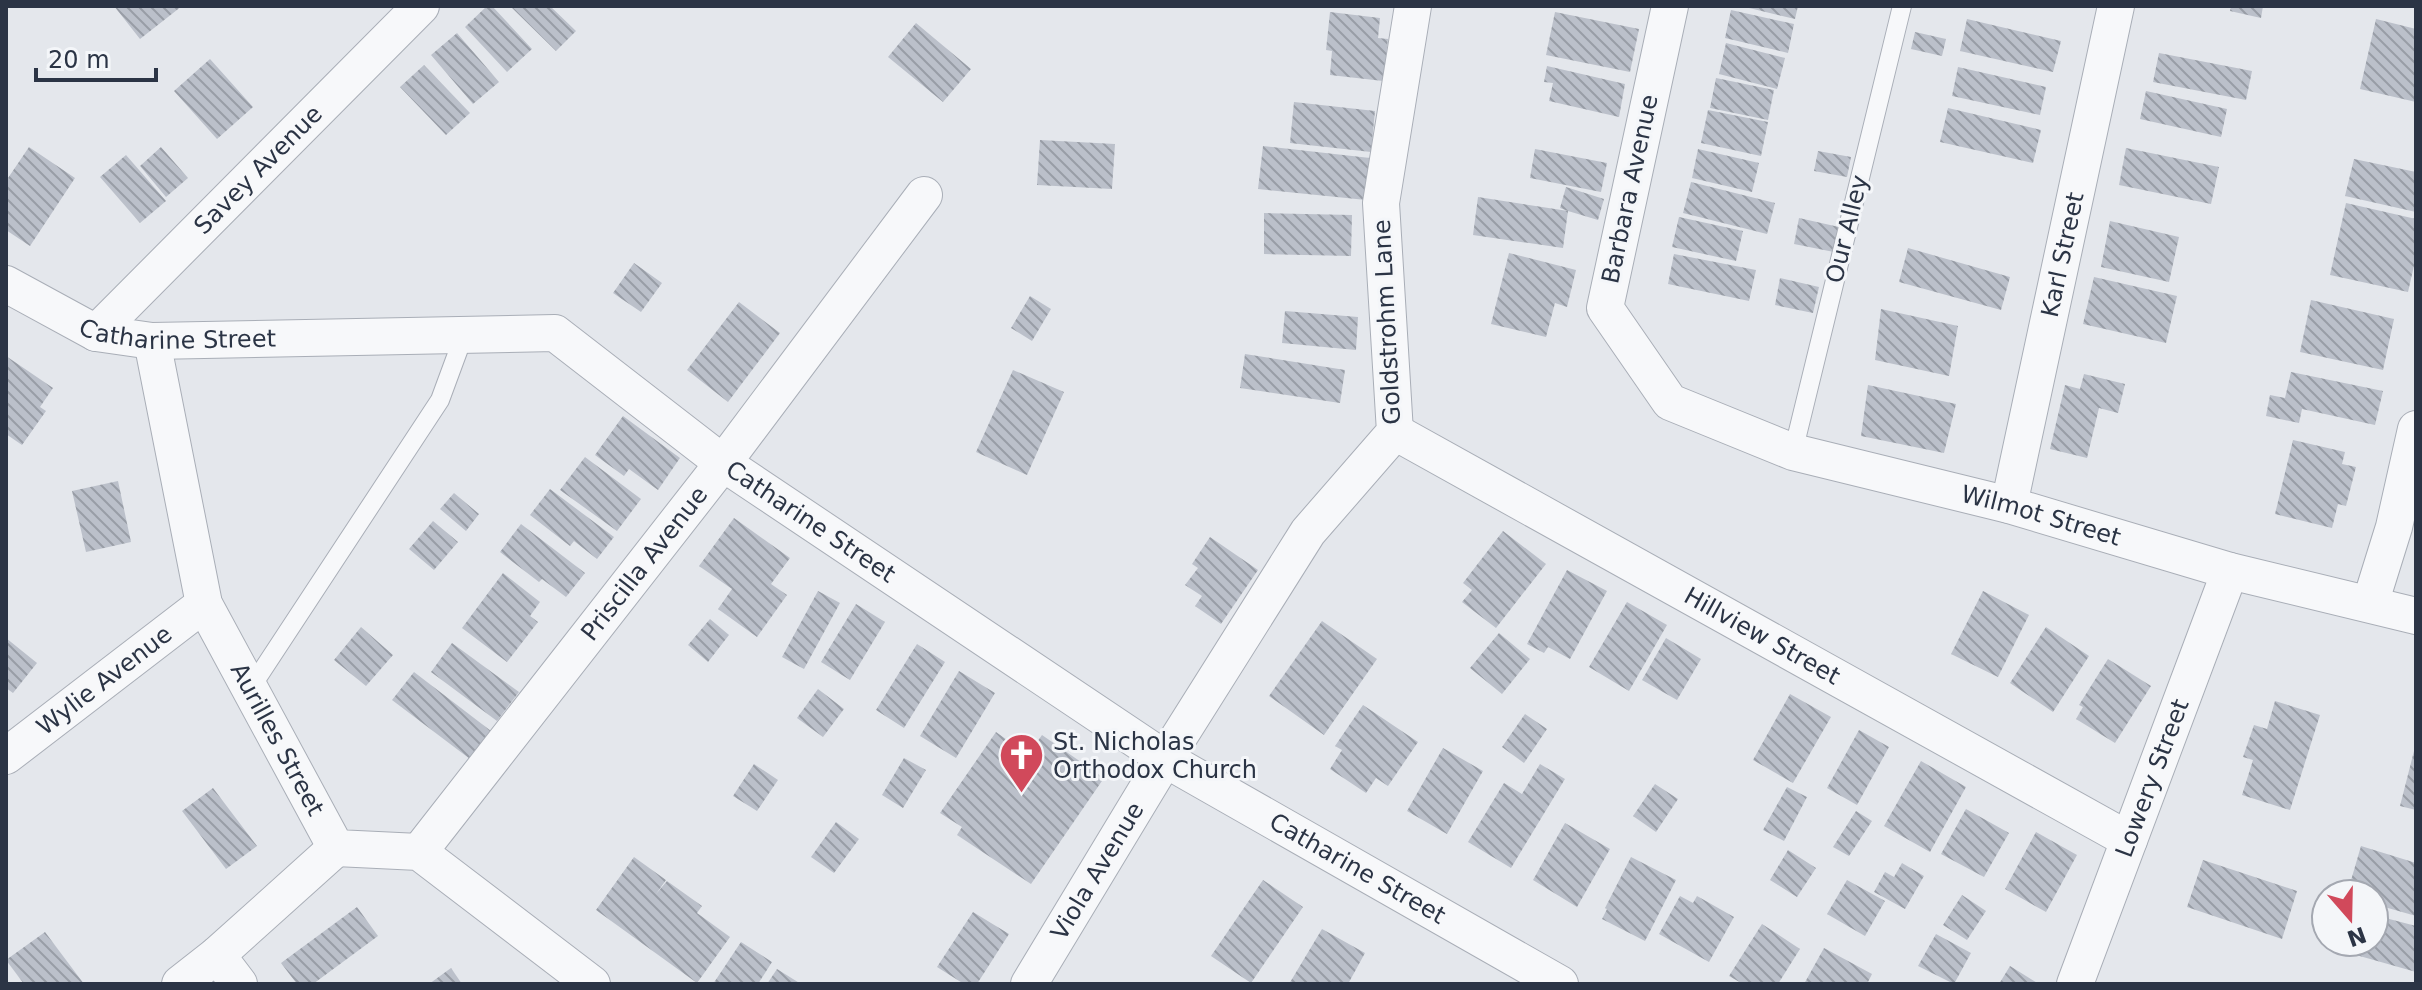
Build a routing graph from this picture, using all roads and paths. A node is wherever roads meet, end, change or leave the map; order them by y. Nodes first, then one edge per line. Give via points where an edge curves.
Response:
1 (421, 6) edge
2 (1413, 6) edge
3 (1670, 6) edge
4 (1902, 6) edge
5 (2116, 6) edge
6 (924, 195) dead end
7 (6, 284) edge
8 (96, 333) junction
9 (464, 335) junction
10 (152, 341) junction
11 (1670, 402) joint
12 (2416, 429) edge
13 (1395, 432) junction
14 (1793, 452) junction
15 (723, 463) junction
16 (2009, 505) junction
17 (2230, 571) junction
18 (204, 604) junction
19 (2370, 604) junction
20 (2416, 616) edge
21 (250, 689) junction
22 (6, 756) edge
23 (1165, 759) junction
24 (2129, 840) junction
25 (336, 848) junction
26 (419, 852) junction
27 (217, 955) junction
28 (180, 984) edge
29 (239, 984) edge
30 (592, 984) edge
31 (1029, 984) edge
32 (1560, 984) edge
33 (2075, 984) edge

1 - 8 street, Savey Avenue
2 - 13 street, Goldstrohm Lane via 1381,203
3 - 11 street, Barbara Avenue via 1605,308
4 - 14 lane, Our Alley
5 - 16 street, Karl Street
6 - 15 street, Priscilla Avenue
7 - 8 street, Catharine Street
8 - 10 street, Catharine Street
9 - 10 street, Catharine Street
9 - 15 street, Catharine Street via 555,333
9 - 21 lane via 440,400
10 - 18 street, Aurilles Street
11 - 14 street, Wilmot Street
12 - 19 street
13 - 23 street, Goldstrohm Lane via 1308,532
13 - 24 street, Hillview Street
14 - 16 street, Wilmot Street
15 - 23 street, Catharine Street
15 - 26 street, Priscilla Avenue
16 - 17 street, Wilmot Street
17 - 19 street, Wilmot Street
17 - 24 street, Lowery Street
18 - 21 street, Aurilles Street
18 - 22 street, Wylie Avenue
19 - 20 street, Wilmot Street
21 - 25 street, Aurilles Street
23 - 31 street, Viola Avenue
23 - 32 street, Catharine Street
24 - 33 street, Lowery Street
25 - 26 street
25 - 27 street
26 - 30 street
27 - 28 street
27 - 29 street

